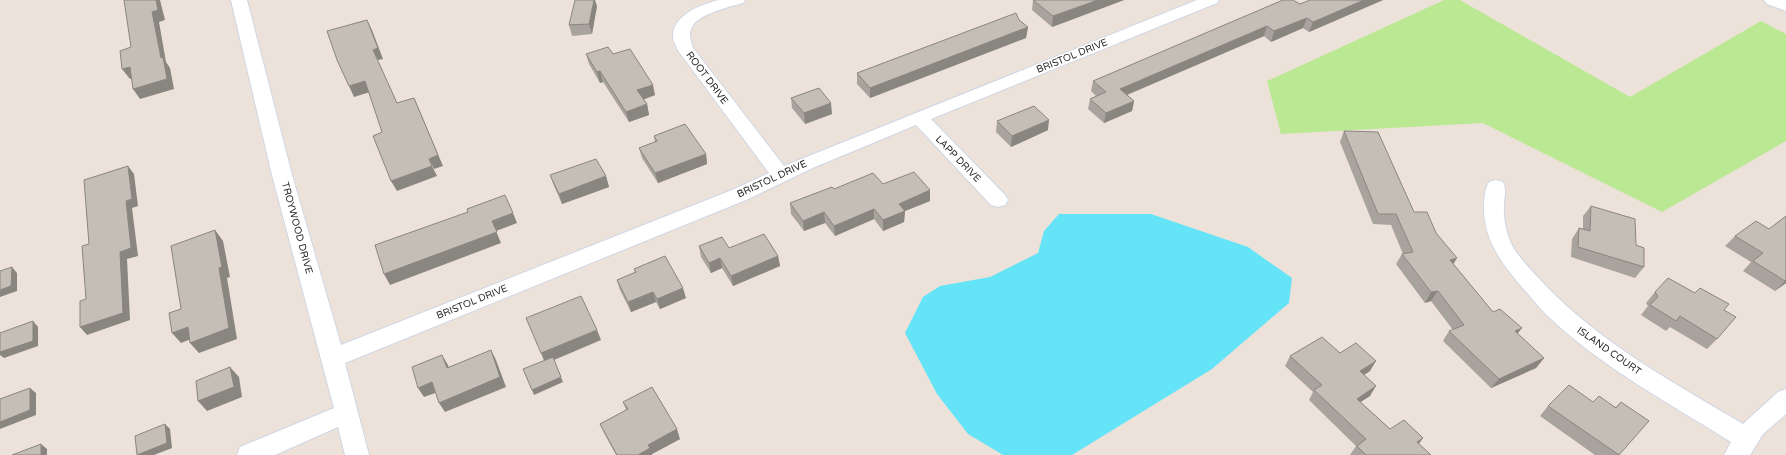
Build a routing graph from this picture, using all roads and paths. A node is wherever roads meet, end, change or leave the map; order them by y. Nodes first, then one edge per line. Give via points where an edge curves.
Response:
1 (239, 0) edge
2 (736, 0) edge
3 (1211, 0) edge
4 (1773, 0) edge
5 (1786, 6) edge
6 (918, 117) junction
7 (781, 175) junction
8 (1496, 187) dead end
9 (998, 200) dead end
10 (333, 358) junction
11 (1786, 399) edge
12 (346, 413) junction
13 (1741, 447) edge
14 (249, 455) edge
15 (357, 455) edge

1 - 10 street, TROYWOOD DRIVE via 282,175
2 - 7 street, ROOT DRIVE via 706,10 688,20 681,28 681,42
3 - 6 street, BRISTOL DRIVE
4 - 5 main road
6 - 7 street, BRISTOL DRIVE
6 - 9 street, LAPP DRIVE
7 - 10 street, BRISTOL DRIVE via 739,195
8 - 13 street, ISLAND COURT via 1495,225 1505,252 1559,313 1595,343 1652,381
10 - 12 street, TROYWOOD DRIVE
11 - 13 street via 1769,412
12 - 14 street
12 - 15 street, TROYWOOD DRIVE

